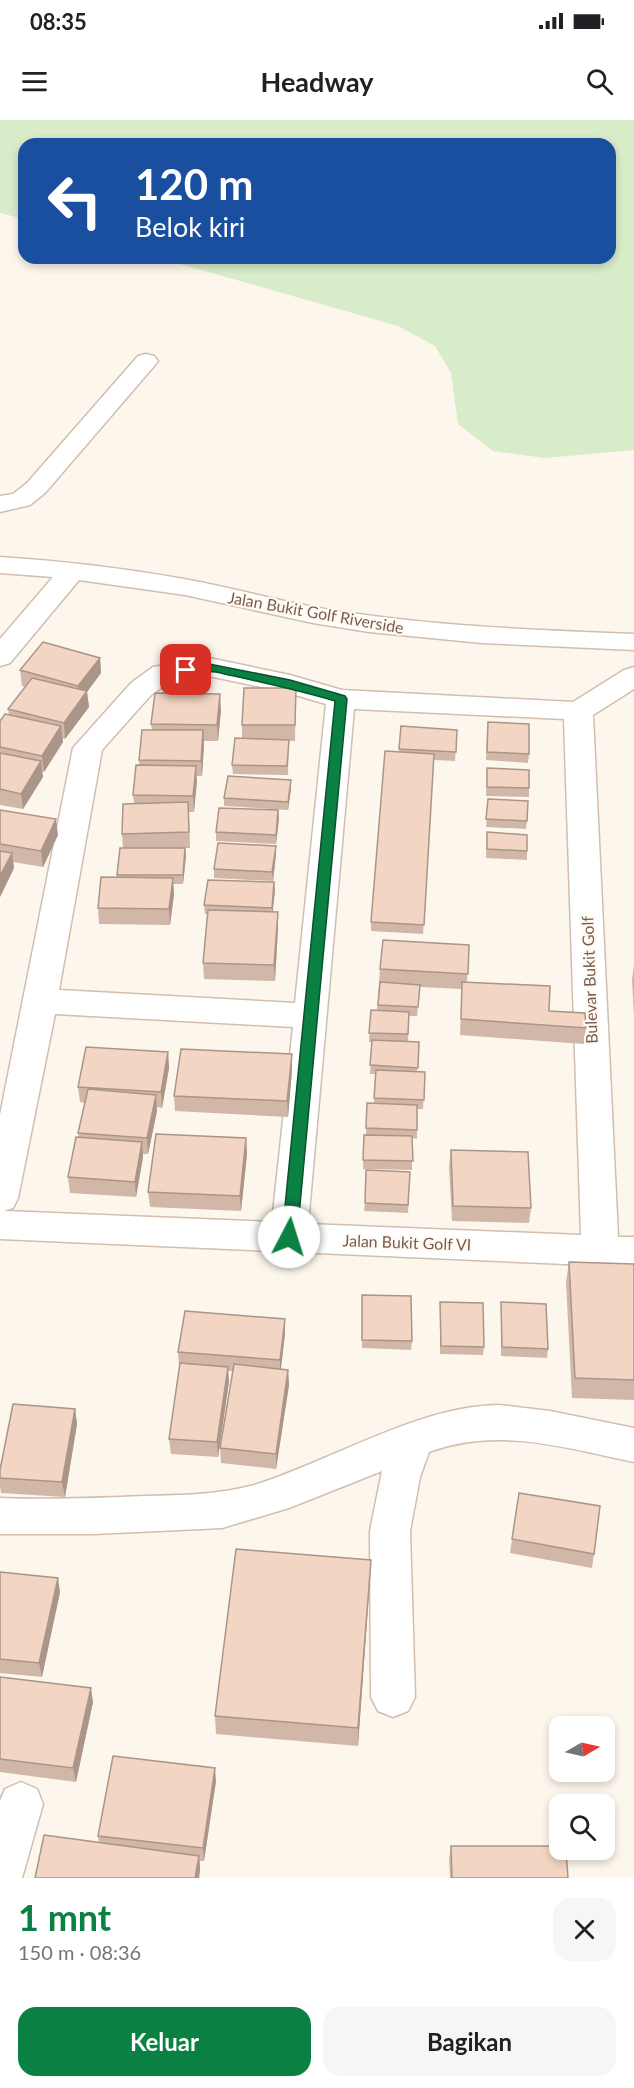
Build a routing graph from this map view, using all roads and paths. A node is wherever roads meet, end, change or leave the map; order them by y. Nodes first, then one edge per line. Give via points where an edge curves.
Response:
1 (146, 361) dead end
2 (0, 504) edge
3 (0, 565) edge
4 (73, 570) junction
5 (634, 642) edge
6 (0, 657) edge
7 (634, 676) edge
8 (341, 699) junction
9 (578, 711) junction
10 (41, 1001) junction
11 (310, 1016) junction
12 (0, 1198) edge
13 (0, 1225) edge
14 (289, 1237) junction
15 (617, 1251) edge
16 (413, 1441) junction
17 (634, 1445) edge
18 (0, 1516) edge
19 (393, 1697) dead end
20 (21, 1804) dead end
21 (0, 1876) edge

1 - 2 street via 36,488 21,500
3 - 4 street, Jalan Bukit Golf Riverside
4 - 5 street, Jalan Bukit Golf Riverside via 186,587 331,618 408,628
4 - 6 street
7 - 9 street
8 - 9 street
8 - 10 street via 209,667 163,673 141,689 88,748
8 - 11 street
9 - 15 street, Bulevar Bukit Golf
10 - 11 street
10 - 12 street
11 - 14 street
13 - 14 street, Jalan Bukit Golf VI
14 - 15 street, Jalan Bukit Golf VI
16 - 17 street via 462,1426 498,1422
16 - 18 street via 229,1509 114,1516
16 - 19 street via 400,1477 390,1531
20 - 21 street

